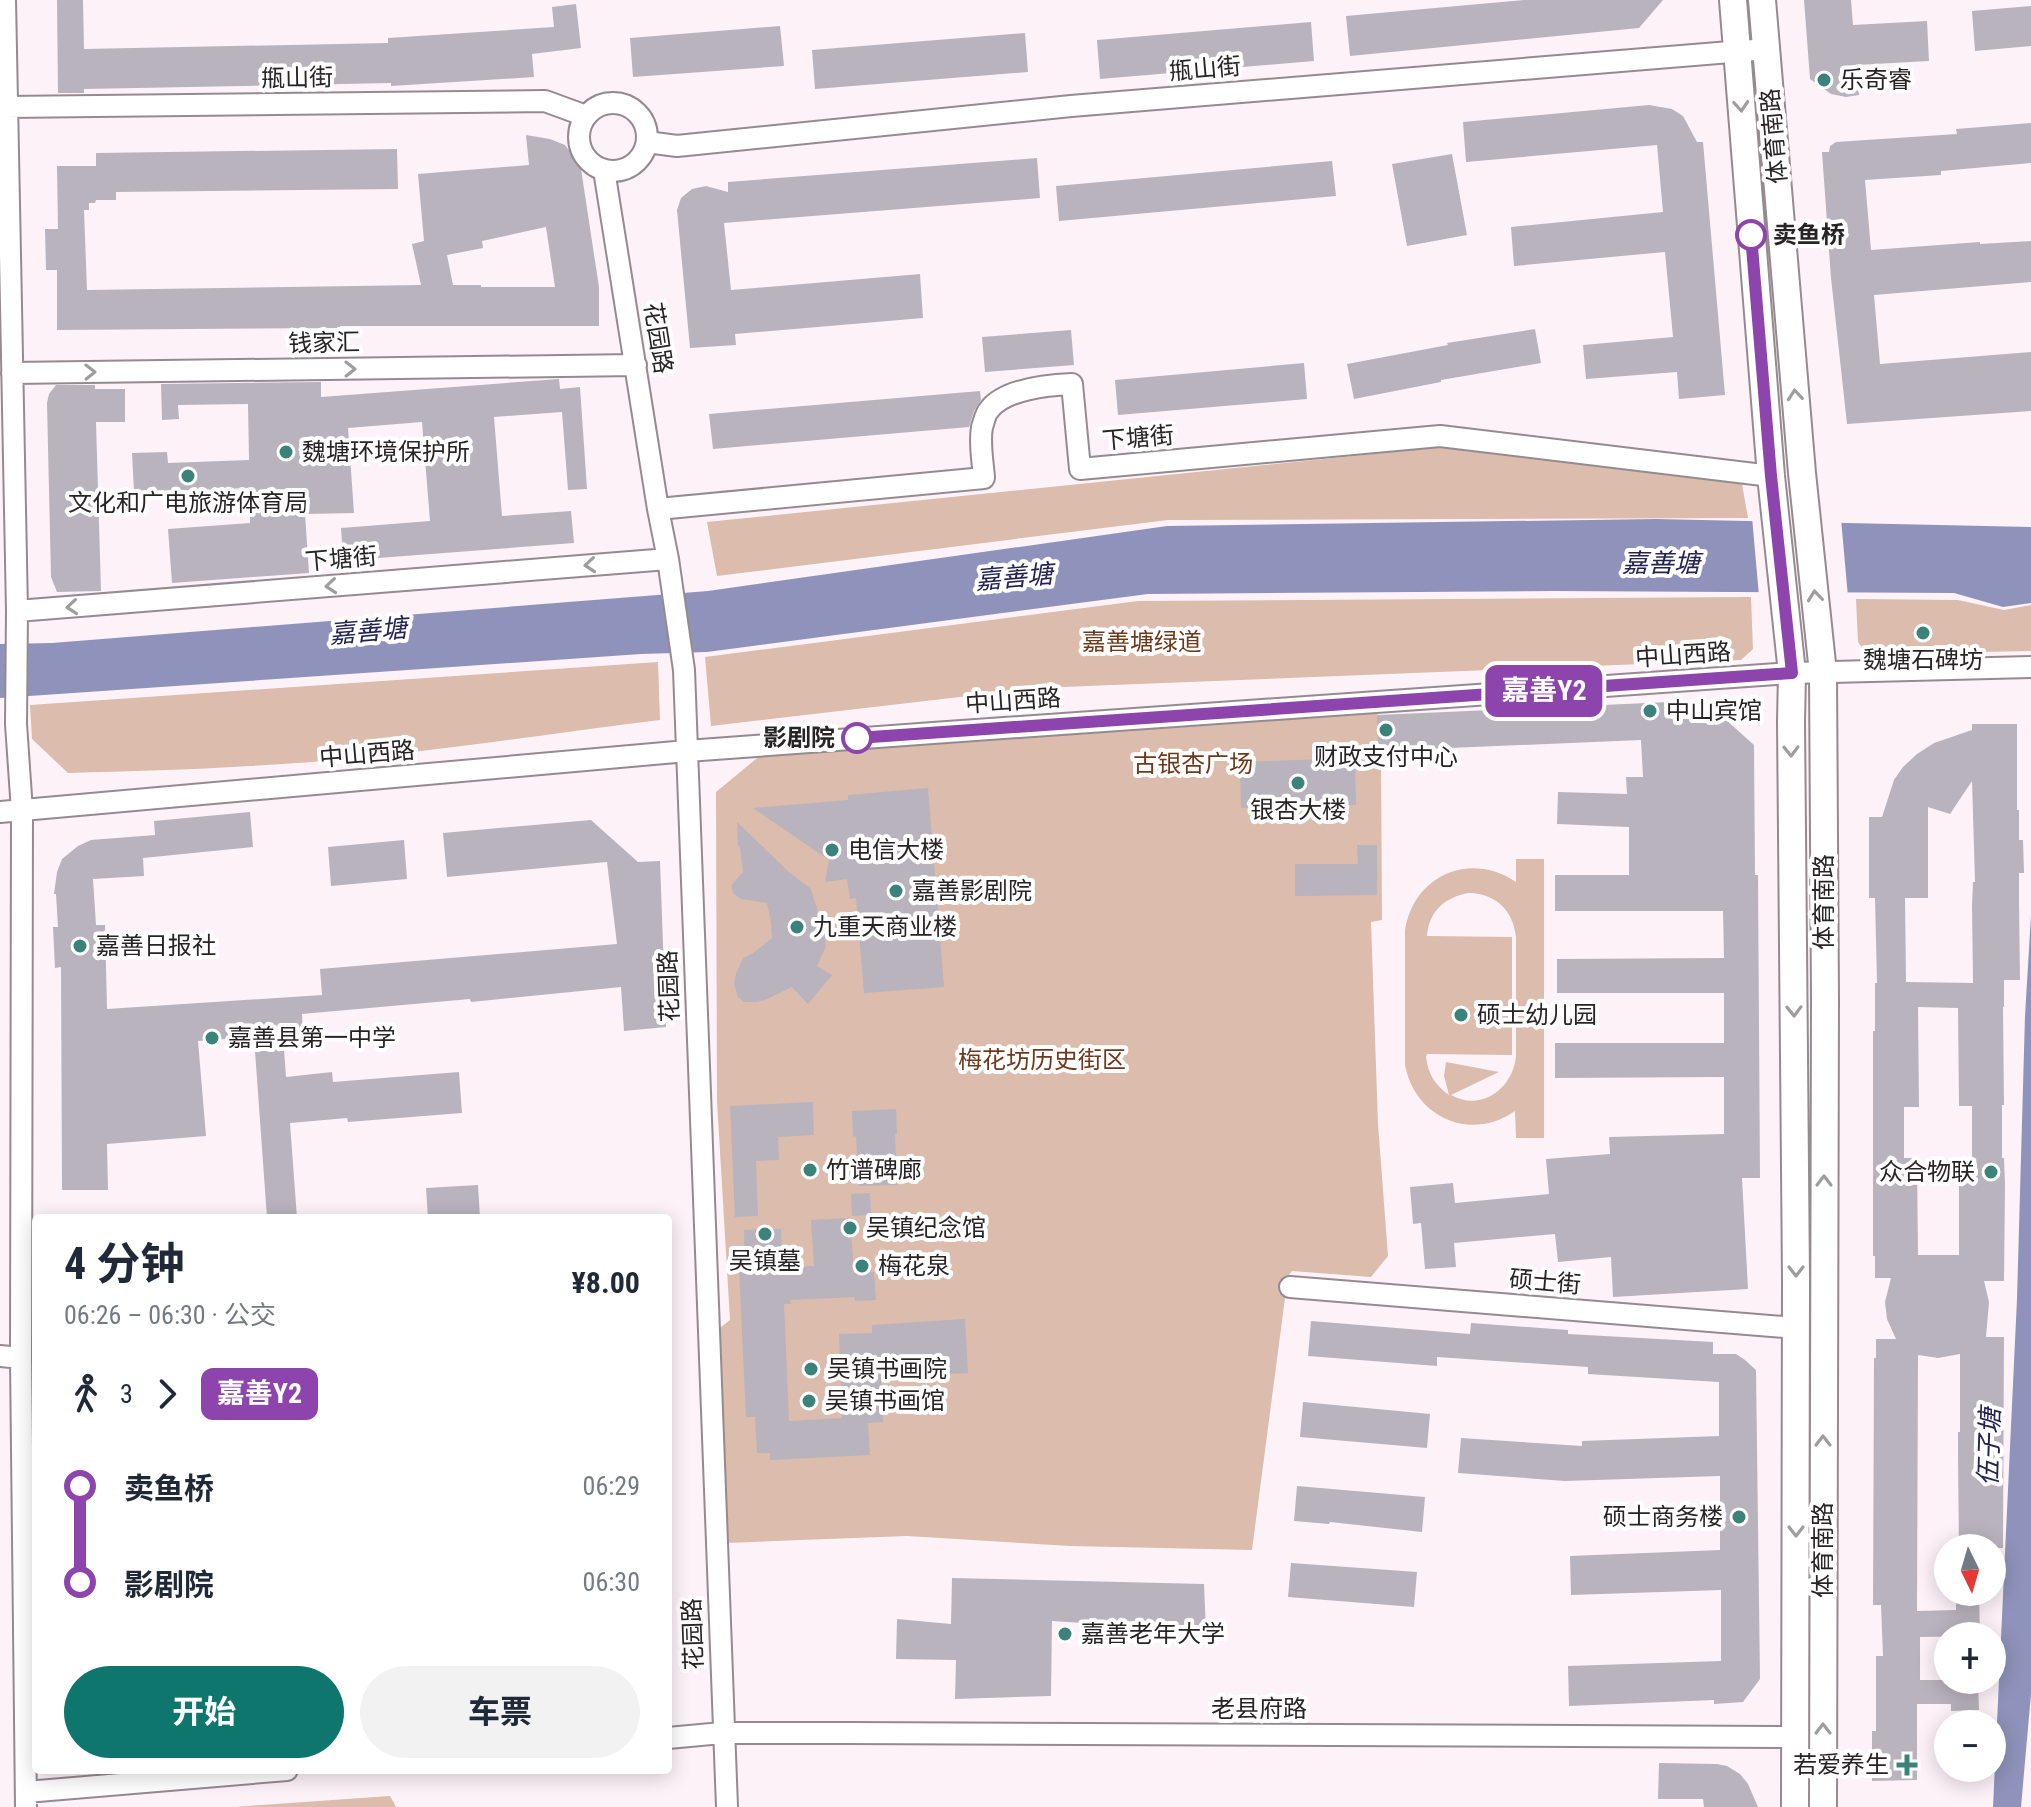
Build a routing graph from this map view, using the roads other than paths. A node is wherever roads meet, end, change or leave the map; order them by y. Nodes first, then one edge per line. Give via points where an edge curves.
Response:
1 (5, 0) edge
2 (1733, 0) edge
3 (1762, 0) edge
4 (1767, 49) junction
5 (1737, 51) junction
6 (6, 107) junction
7 (586, 116) junction
8 (647, 142) junction
9 (604, 170) junction
10 (636, 365) junction
11 (12, 373) junction
12 (1771, 476) junction
13 (658, 509) junction
14 (668, 559) junction
15 (17, 611) junction
16 (2029, 667) edge
17 (1792, 673) junction
18 (1823, 673) junction
19 (687, 751) junction
20 (22, 811) junction
21 (0, 812) edge
22 (1290, 1287) dead end
23 (1796, 1328) junction
24 (0, 1356) edge
25 (21, 1358) junction
26 (722, 1733) junction
27 (1795, 1737) junction
28 (672, 1738) edge
29 (251, 1774) edge
30 (26, 1799) edge
31 (727, 1807) edge
32 (1795, 1807) edge
33 (1823, 1807) edge

1 - 6 street
2 - 5 main road, 体育南路
3 - 4 main road, 体育南路
4 - 5 street, 甁山街
18 -> 4 main road, 体育南路
5 - 8 street, 甁山街 via 1071,106 677,146
5 -> 12 main road, 体育南路
6 - 7 street, 甁山街 via 545,101
6 - 11 street
7 - 8 street via 604,104 626,105 643,120
7 - 9 street via 581,148
8 - 9 street via 627,168
9 - 10 street, 花园路
11 -> 10 street, 钱家汇
10 - 13 street, 花园路
11 - 15 street
12 - 13 street, 下塘街 via 1440,436 1080,469 1072,384 1020,392 987,411 981,442 984,478
12 - 17 main road, 体育南路
13 - 14 street, 花园路
14 -> 15 street, 下塘街
14 - 19 street, 花园路 via 684,670
15 - 20 street
16 - 18 street, 中山西路
17 - 18 street, 中山西路
17 - 19 street, 中山西路
17 -> 23 main road, 体育南路
33 -> 18 main road, 体育南路
19 - 20 street, 中山西路
19 - 26 street, 花园路
20 - 21 street, 中山西路
20 - 25 street
22 - 23 street, 硕士街
23 -> 27 main road, 体育南路
24 - 25 street
25 - 30 street
26 - 27 street, 老县府路
26 - 28 street, 老县府路
26 - 31 street, 花园路
27 - 32 main road, 体育南路
29 - 30 street

